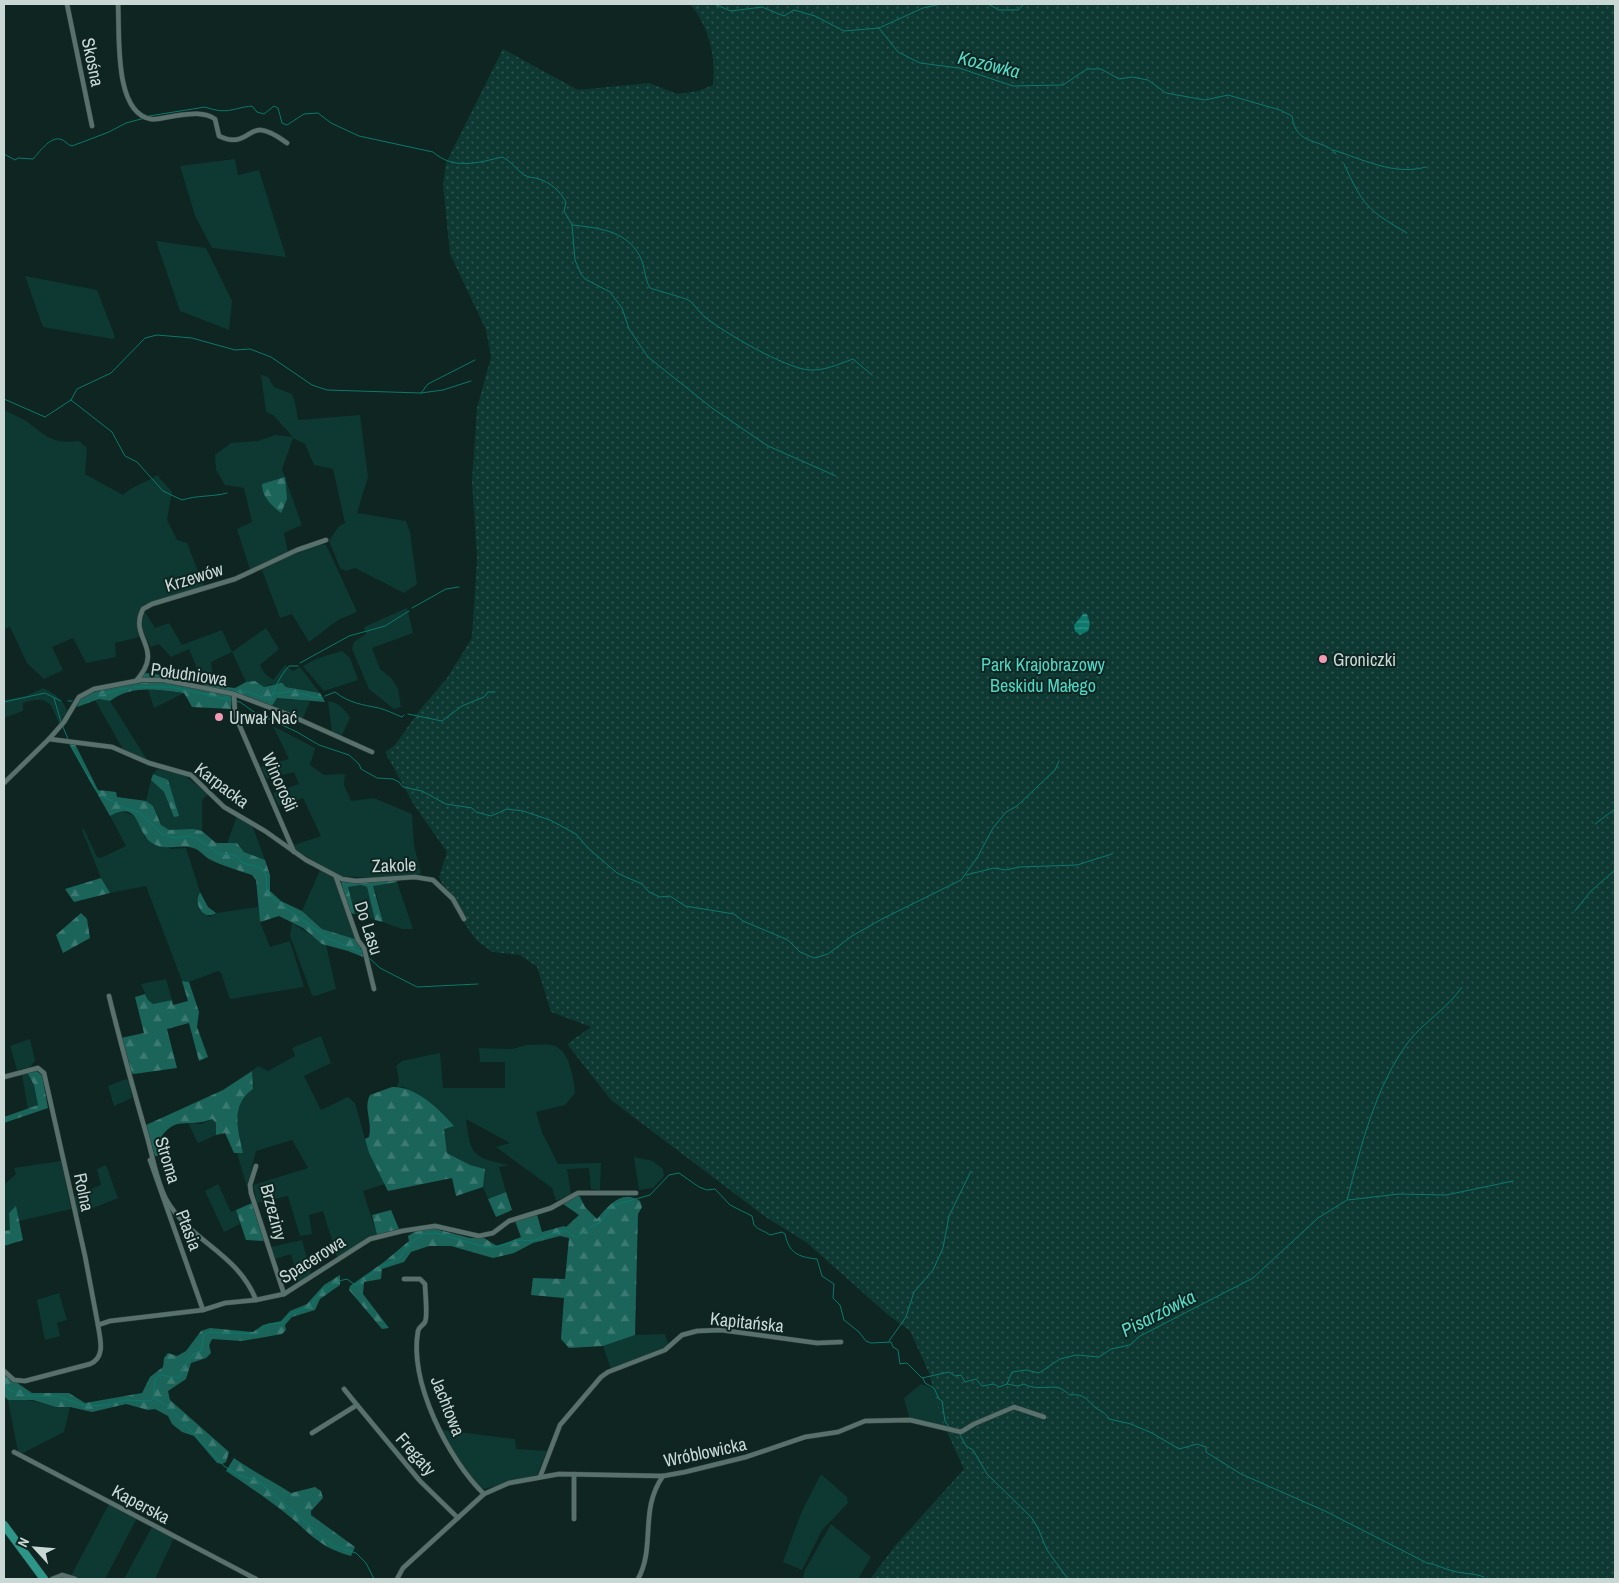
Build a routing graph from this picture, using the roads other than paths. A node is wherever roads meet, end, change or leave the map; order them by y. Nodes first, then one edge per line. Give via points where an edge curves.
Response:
1 (67, 4) edge
2 (118, 4) edge
3 (92, 126) dead end
4 (287, 143) dead end
5 (326, 540) dead end
6 (136, 681) junction
7 (234, 694) junction
8 (49, 739) junction
9 (372, 752) dead end
10 (4, 783) edge
11 (295, 854) junction
12 (336, 877) junction
13 (464, 919) dead end
14 (374, 989) dead end
15 (109, 996) dead end
16 (4, 1077) edge
17 (150, 1160) dead end
18 (256, 1166) dead end
19 (636, 1193) dead end
20 (404, 1279) dead end
21 (284, 1294) junction
22 (256, 1300) junction
23 (203, 1310) junction
24 (98, 1325) junction
25 (841, 1342) dead end
26 (4, 1371) edge
27 (344, 1389) dead end
28 (357, 1404) junction
29 (1044, 1417) dead end
30 (312, 1433) dead end
31 (14, 1452) dead end
32 (574, 1474) junction
33 (663, 1476) junction
34 (540, 1477) junction
35 (484, 1494) junction
36 (458, 1518) junction
37 (574, 1520) dead end
38 (4, 1525) edge
39 (7, 1536) edge
40 (44, 1579) edge
41 (52, 1579) edge
42 (75, 1579) edge
43 (256, 1579) edge
44 (397, 1579) edge
45 (638, 1579) edge

1 - 3 street, Skośna
2 - 4 street via 125,92 139,113 151,119 192,114 210,116 215,120 220,136 227,140 262,130
5 - 6 street, Krzewów via 296,550 235,579 143,609 139,624 149,653 148,663
6 - 7 street, Południowa via 164,680
6 - 8 street, Południowa via 94,689 79,697
7 - 9 street, Południowa
7 - 11 street, Winorośli via 235,715
8 - 10 street, Południowa
8 - 11 street, Karpacka via 112,747 149,764 191,775 224,807 265,831
11 - 12 street, Karpacka
12 - 13 street, Zakole via 356,881 415,877 433,880 453,899
12 - 14 street, Do Lasu via 358,940 364,948
15 - 22 street, Stroma via 128,1077 166,1198 196,1236 234,1264
16 - 24 street, Rolna via 38,1068 44,1073
17 - 23 street, Ptasia
18 - 21 street, Brzeziny via 250,1193
19 - 21 street, Spacerowa via 578,1193 551,1208 509,1221 493,1233 479,1236 430,1225 370,1239
20 - 35 street, Jachtowa via 420,1279 425,1284 426,1319 418,1330 418,1357 428,1402 451,1450
21 - 22 street, Spacerowa
22 - 23 street, Spacerowa via 225,1303
23 - 24 street, Spacerowa
24 - 26 street via 101,1353 95,1362 24,1381 14,1380
25 - 34 street, Kapitańska via 801,1342 721,1330 687,1333 665,1350 601,1377 560,1425
27 - 28 street, Fregaty
28 - 30 street
28 - 36 street, Fregaty via 420,1481
29 - 33 street, Wróblowicka via 1014,1407 961,1432 910,1420 865,1421 838,1432 804,1437 701,1470
31 - 43 street, Kaperska
32 - 33 street, Wróblowicka
32 - 34 street, Wróblowicka
32 - 37 street
33 - 45 street via 651,1498 646,1559
34 - 35 street, Wróblowicka via 509,1483
35 - 36 street, Wróblowicka
36 - 44 street, Wróblowicka via 403,1568
38 - 39 main road
39 - 40 main road
41 - 42 street via 62,1575

